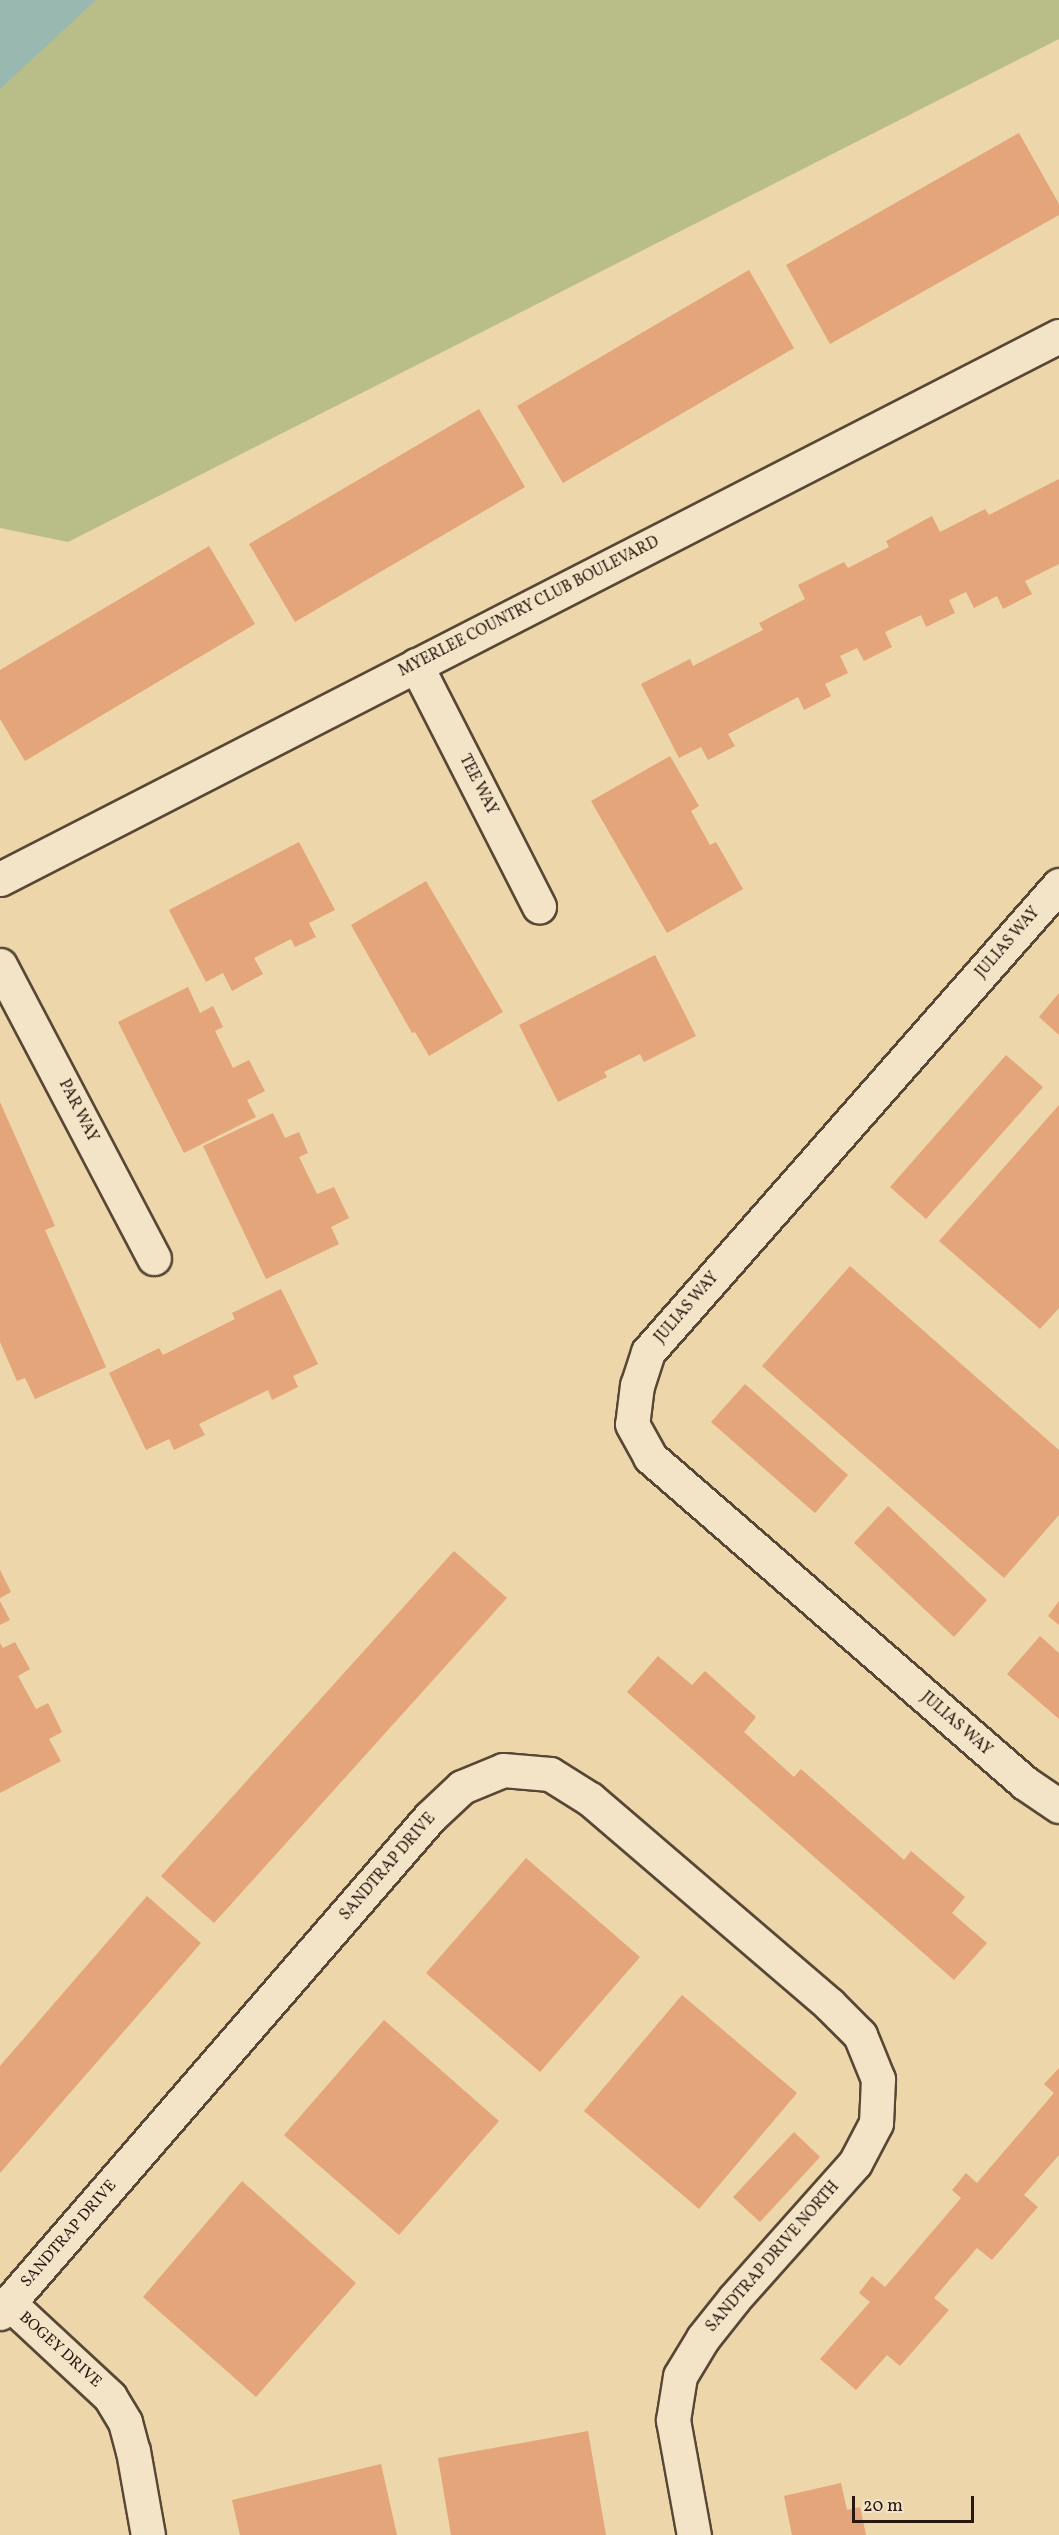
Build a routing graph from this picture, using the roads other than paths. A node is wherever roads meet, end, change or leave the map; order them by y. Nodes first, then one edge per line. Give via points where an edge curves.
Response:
1 (1059, 336) edge
2 (416, 664) junction
3 (0, 879) edge
4 (1059, 885) edge
5 (539, 906) dead end
6 (0, 965) edge
7 (154, 1258) dead end
8 (1059, 1806) edge
9 (849, 2024) joint
10 (4, 2308) edge
11 (148, 2535) edge
12 (694, 2535) edge

1 - 2 street, MYERLEE COUNTRY CLUB BOULEVARD
2 - 3 street, MYERLEE COUNTRY CLUB BOULEVARD
2 - 5 street, TEE WAY
4 - 8 street, JULIAS WAY via 648,1352 637,1385 632,1424 650,1456 1025,1783
6 - 7 street, PAR WAY
9 - 10 street, SANDTRAP DRIVE via 590,1799 549,1774 503,1770 462,1787 430,1817
9 - 12 street, SANDTRAP DRIVE NORTH via 860,2035 878,2079 876,2123 855,2163 734,2299 680,2376 673,2420
10 - 11 street, BOGEY DRIVE via 110,2397 125,2422 133,2451

